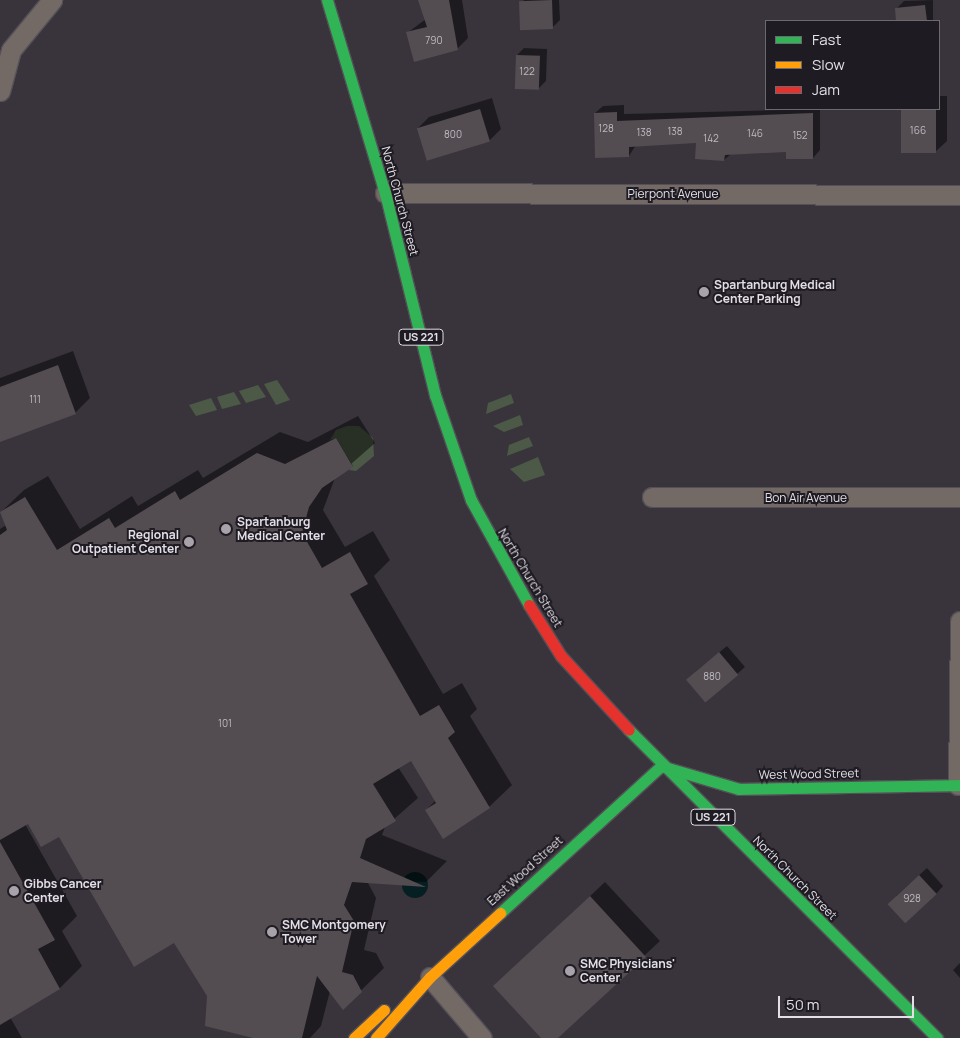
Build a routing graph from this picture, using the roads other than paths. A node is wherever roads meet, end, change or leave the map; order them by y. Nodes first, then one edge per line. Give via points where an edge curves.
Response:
1 (52, 0) edge
2 (327, 0) edge
3 (0, 91) edge
4 (385, 194) junction
5 (960, 195) edge
6 (652, 497) dead end
7 (960, 497) edge
8 (960, 621) edge
9 (661, 766) junction
10 (959, 785) edge
11 (430, 977) junction
12 (409, 997) junction
13 (354, 1038) edge
14 (376, 1038) edge
15 (482, 1038) edge
16 (937, 1038) edge

1 - 3 street via 11,50
2 - 4 main road, North Church Street / US 221
4 - 5 street, Pierpont Avenue
4 - 9 main road, North Church Street / US 221 via 435,395 471,500 500,558 561,656
6 - 7 street, Bon Air Avenue
8 - 10 street
9 - 10 main road, West Wood Street via 739,789
9 - 11 main road, East Wood Street
9 - 16 main road, North Church Street / US 221
11 - 12 main road, East Wood Street
11 - 15 street
12 - 13 main road, East Wood Street via 383,1011
12 - 14 main road, East Wood Street

